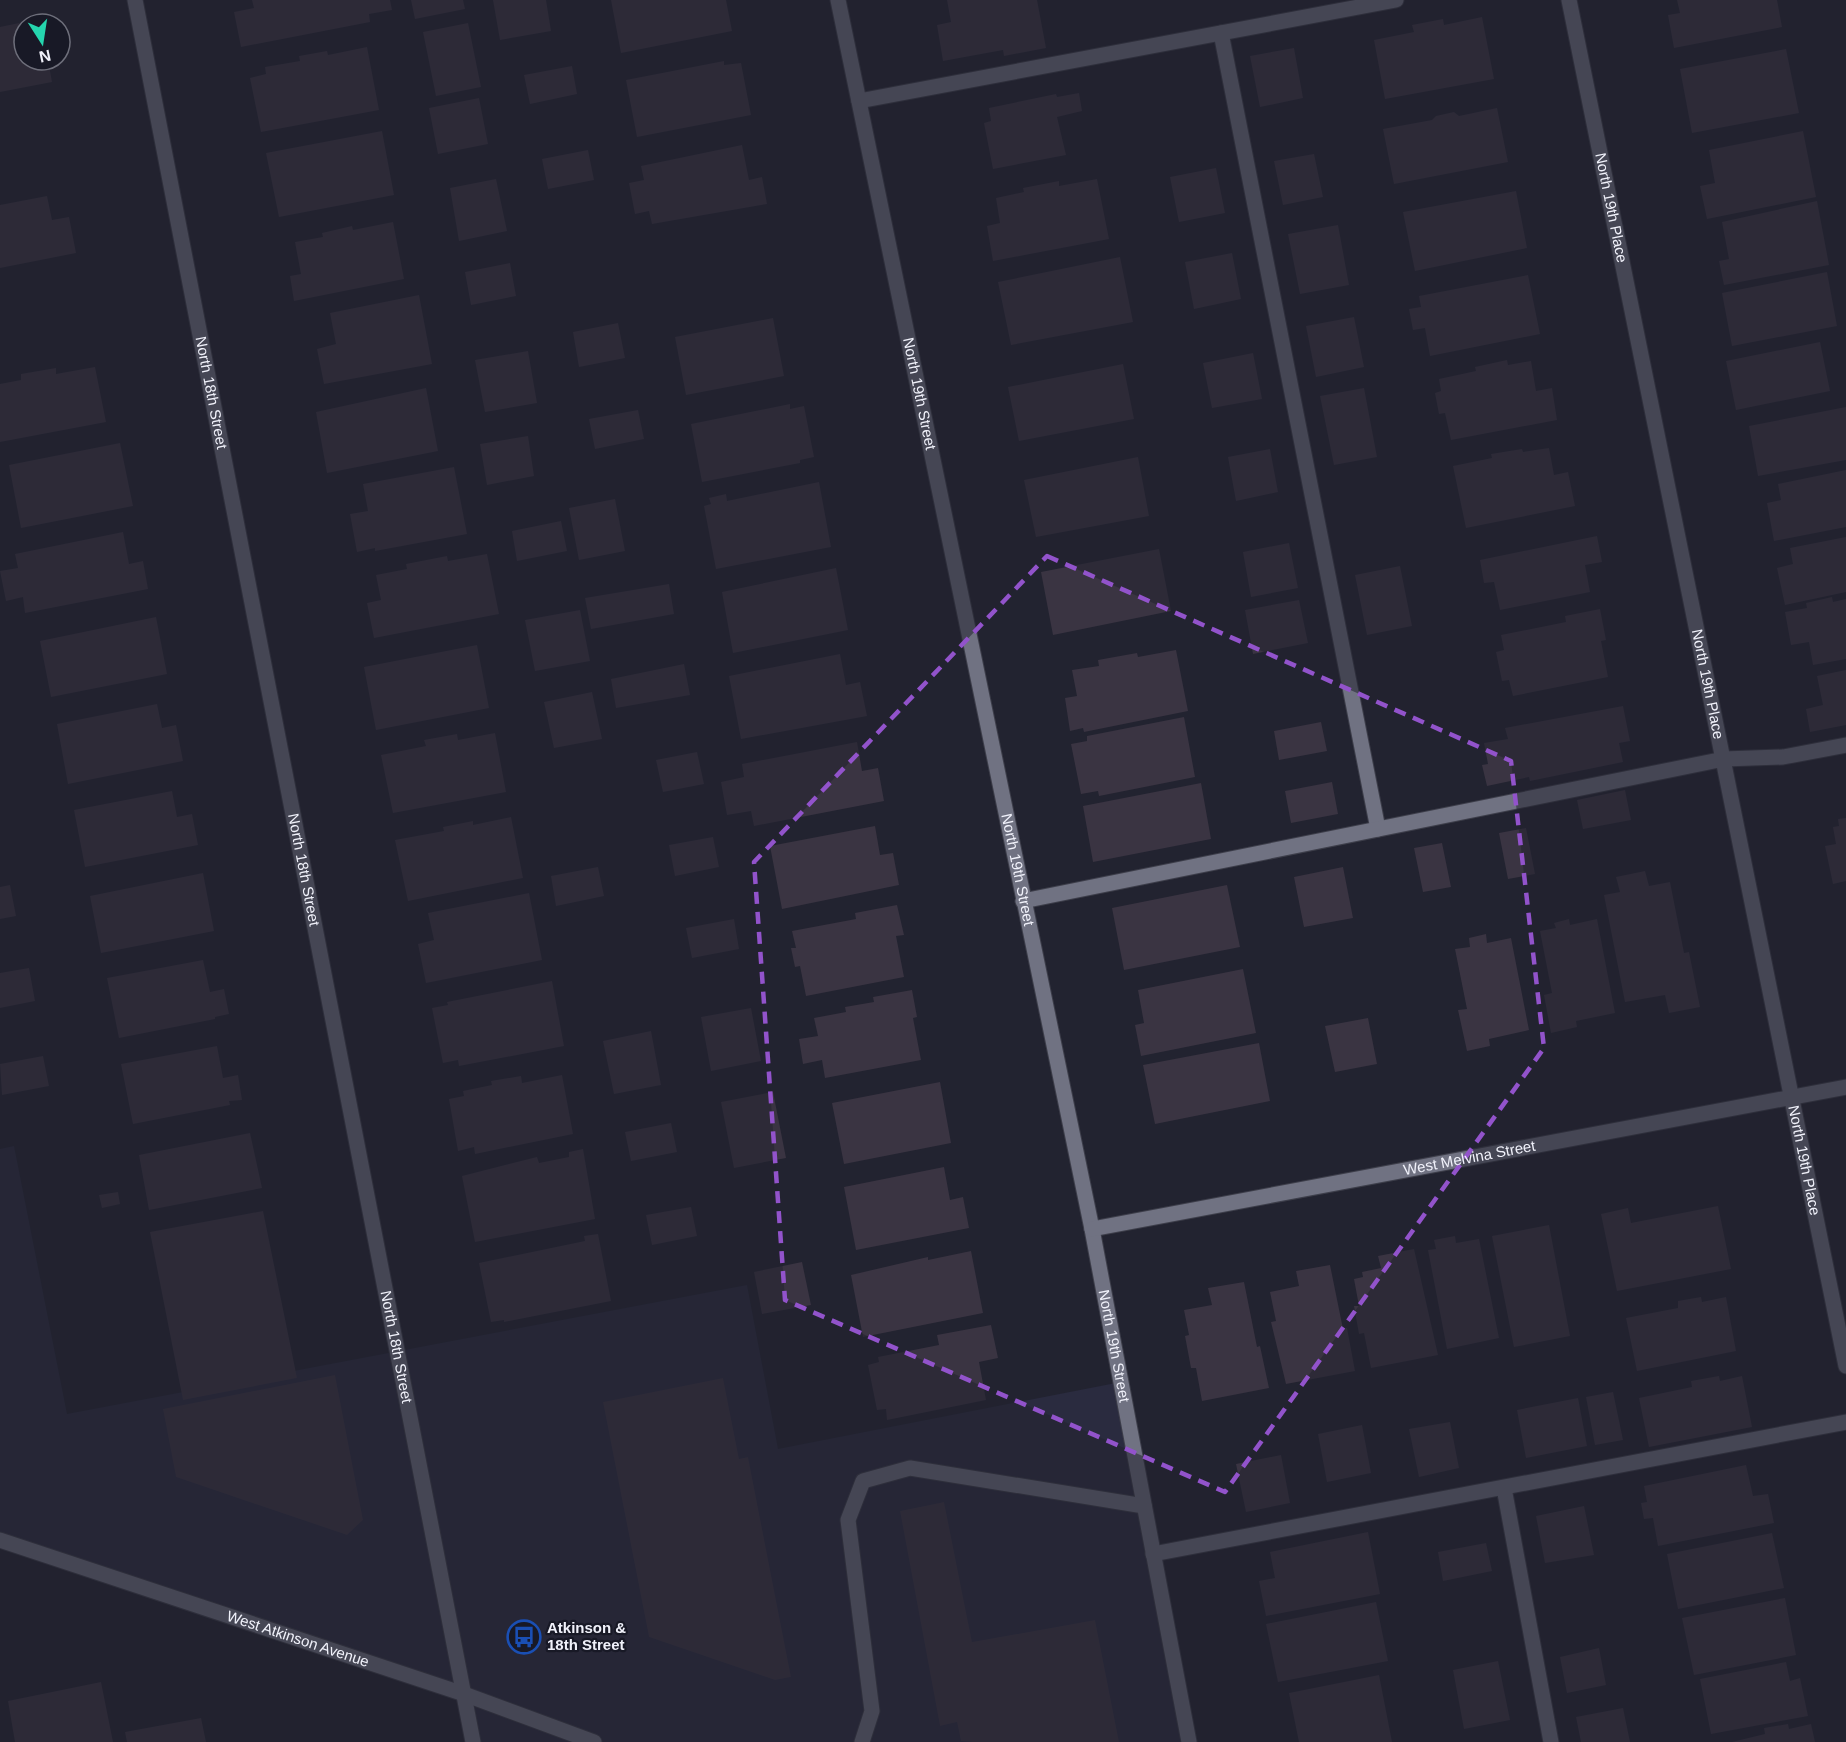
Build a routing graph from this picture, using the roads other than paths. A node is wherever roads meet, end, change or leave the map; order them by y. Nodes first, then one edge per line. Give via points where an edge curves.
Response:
1 (135, 0) edge
2 (838, 0) edge
3 (1396, 0) edge
4 (1569, 0) edge
5 (1221, 33) junction
6 (859, 101) junction
7 (1846, 746) edge
8 (1724, 759) junction
9 (1378, 829) junction
10 (1023, 901) junction
11 (1846, 1087) edge
12 (1793, 1096) junction
13 (1092, 1229) junction
14 (1846, 1366) edge
15 (1846, 1422) edge
16 (1504, 1488) junction
17 (1144, 1506) junction
18 (0, 1540) edge
19 (1153, 1554) junction
20 (464, 1694) junction
21 (473, 1742) edge
22 (594, 1742) edge
23 (862, 1742) edge
24 (1190, 1742) edge
25 (1551, 1742) edge

1 - 20 street, North 18th Street
2 - 6 street, North 19th Street
3 - 5 street
4 - 8 street, North 19th Place
5 - 6 street
5 - 9 street
6 - 10 street, North 19th Street
7 - 8 street via 1783,758
8 - 9 street
8 - 12 street, North 19th Place
9 - 10 street
10 - 13 street, North 19th Street
11 - 12 street, West Melvina Street
12 - 13 street, West Melvina Street
12 - 14 street, North 19th Place
13 - 17 street, North 19th Street
15 - 16 street
16 - 19 street
16 - 25 street
17 - 19 street, North 19th Street
17 - 23 street via 910,1468 862,1481 848,1520 872,1710
18 - 20 street, West Atkinson Avenue
19 - 24 street, North 19th Street
20 - 21 street, North 18th Street
20 - 22 street, West Atkinson Avenue

